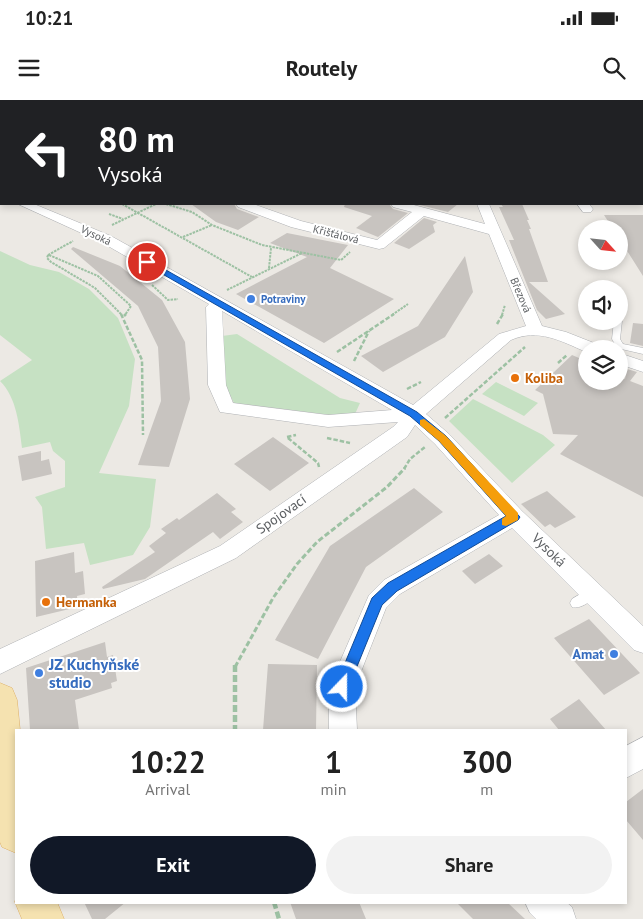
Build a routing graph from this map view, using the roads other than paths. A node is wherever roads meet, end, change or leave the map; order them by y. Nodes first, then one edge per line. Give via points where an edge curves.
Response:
1 (26, 205) edge
2 (245, 205) edge
3 (400, 205) edge
4 (483, 205) edge
5 (422, 211) junction
6 (494, 232) junction
7 (214, 302) junction
8 (617, 330) edge
9 (532, 337) junction
10 (578, 343) edge
11 (643, 351) edge
12 (628, 361) edge
13 (643, 367) edge
14 (414, 414) junction
15 (514, 517) junction
16 (643, 642) edge
17 (0, 662) edge
18 (0, 700) edge
19 (343, 729) edge
20 (643, 751) edge
21 (627, 763) edge
22 (15, 828) edge
23 (543, 904) edge
24 (560, 919) edge

1 - 7 street, Vysoká via 106,239
2 - 5 street, Křišťálová via 296,224 379,245
3 - 5 street
4 - 6 street, Březová
5 - 6 street
6 - 9 street, Březová
7 - 14 street, Vysoká
7 - 14 street via 217,386 226,408 328,421
8 - 11 lane via 616,339 620,346
9 - 10 street, Březová via 560,335
9 - 14 street, Spojovací via 524,330 505,337
12 - 13 street
14 - 15 street, Vysoká via 442,439
14 - 17 street, Spojovací via 400,432 228,552
15 - 16 street, Vysoká via 584,597
15 - 19 street via 392,587 377,602 342,687
18 - 22 main road via 9,802
20 - 21 street
23 - 24 street

